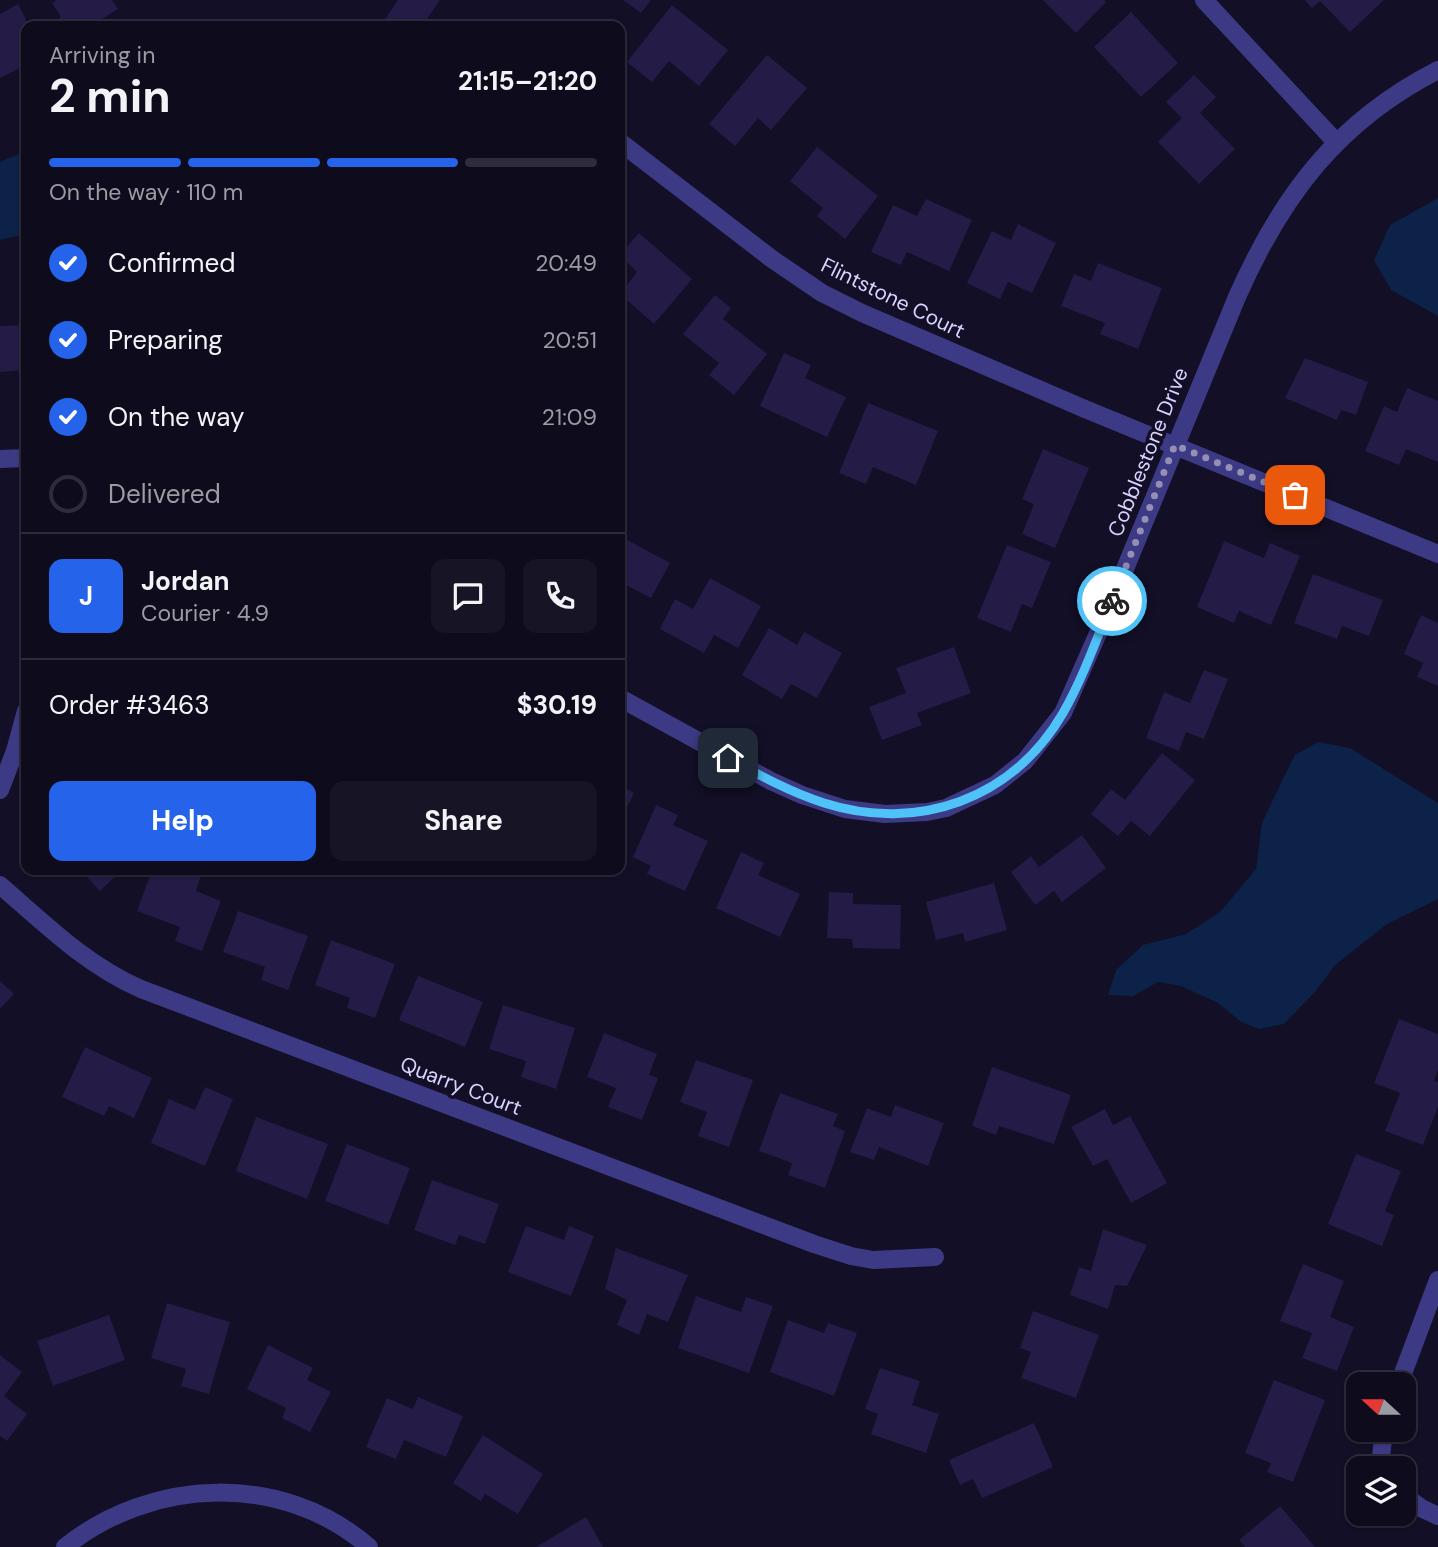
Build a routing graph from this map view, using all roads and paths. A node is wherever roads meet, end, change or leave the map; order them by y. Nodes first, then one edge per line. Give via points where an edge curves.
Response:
1 (1204, 0) edge
2 (1438, 70) edge
3 (1336, 142) junction
4 (625, 146) edge
5 (1175, 445) junction
6 (21, 457) edge
7 (0, 459) edge
8 (1438, 555) edge
9 (625, 701) edge
10 (21, 729) edge
11 (0, 790) edge
12 (0, 886) edge
13 (935, 1257) dead end
14 (1438, 1280) edge
15 (1404, 1372) edge
16 (1416, 1504) edge
17 (1438, 1516) edge
18 (65, 1547) edge
19 (369, 1547) edge

1 - 3 street
2 - 3 street, Cobblestone Drive via 1377,106
3 - 5 street, Cobblestone Drive via 1282,209 1253,261
4 - 5 street, Flintstone Court via 822,293
5 - 8 street, Flintstone Court
5 - 9 street, Cobblestone Drive via 1063,713 1026,761 974,796 946,808 906,814 864,812 824,803 771,781
6 - 7 street
10 - 11 street
12 - 13 street, Quarry Court via 91,962 141,989 814,1244 873,1260
14 - 15 street
16 - 17 street
18 - 19 street via 82,1533 136,1506 181,1495 228,1493 271,1499 317,1514

